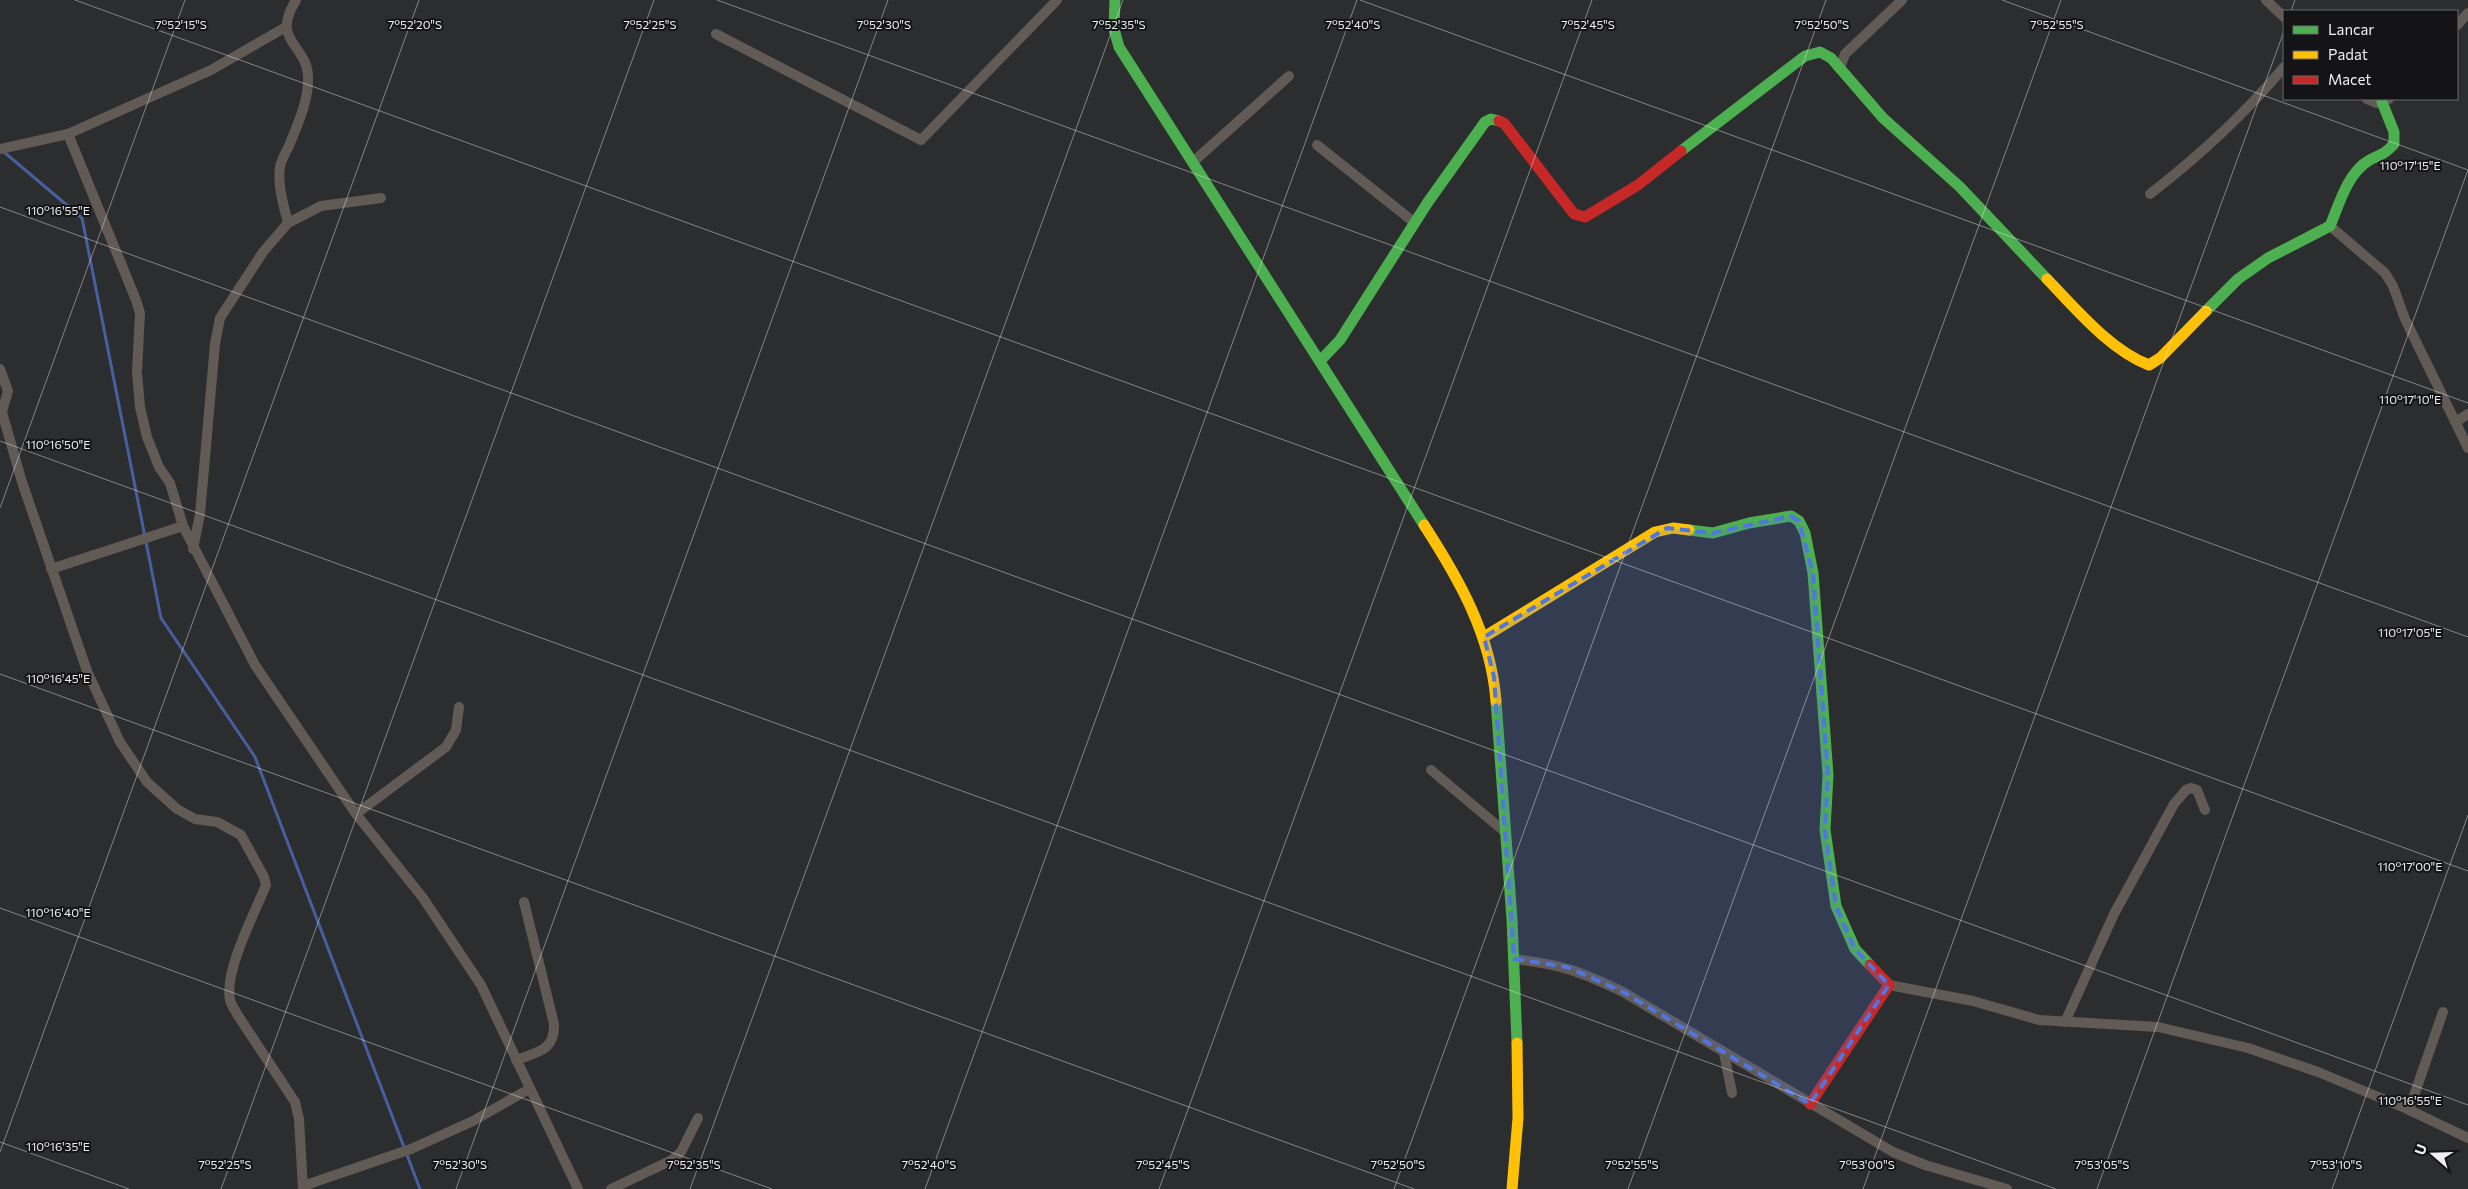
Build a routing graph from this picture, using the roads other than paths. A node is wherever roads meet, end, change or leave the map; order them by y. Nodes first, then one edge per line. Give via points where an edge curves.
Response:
1 (296, 0) edge
2 (1057, 0) edge
3 (1115, 0) edge
4 (1902, 0) edge
5 (2266, 0) edge
6 (2468, 13) edge
7 (2283, 16) edge
8 (2458, 24) edge
9 (286, 27) junction
10 (716, 34) dead end
11 (1840, 68) junction
12 (2283, 68) edge
13 (1289, 76) dead end
14 (2385, 101) edge
15 (68, 134) junction
16 (1317, 146) dead end
17 (0, 149) edge
18 (1193, 162) junction
19 (2150, 194) dead end
20 (381, 198) dead end
21 (1415, 223) junction
22 (288, 224) junction
23 (2330, 226) junction
24 (1320, 361) junction
25 (0, 369) edge
26 (2468, 414) edge
27 (2456, 422) junction
28 (2468, 448) edge
29 (183, 526) junction
30 (193, 549) junction
31 (51, 569) junction
32 (1484, 637) junction
33 (459, 707) dead end
34 (1431, 770) dead end
35 (2205, 810) dead end
36 (356, 814) junction
37 (1505, 832) junction
38 (524, 902) dead end
39 (1514, 959) junction
40 (1889, 984) junction
41 (2443, 1012) dead end
42 (2065, 1022) junction
43 (1724, 1053) junction
44 (516, 1060) junction
45 (529, 1089) junction
46 (1732, 1094) dead end
47 (1810, 1104) junction
48 (2409, 1110) junction
49 (698, 1118) dead end
50 (2468, 1138) edge
51 (303, 1187) edge
52 (578, 1189) edge
53 (611, 1189) edge
54 (1512, 1189) edge
55 (2007, 1189) edge

1 - 9 street
2 - 10 street via 921,140
3 - 18 street via 1114,28 1120,47
4 - 11 street via 1845,54
5 - 7 street
6 - 8 street
9 - 15 street via 211,70
9 - 22 street via 288,38 307,66 308,77 305,107 280,167
11 - 21 street via 1826,54 1820,52 1805,56 1638,185 1584,217 1574,214 1504,123 1490,119
11 - 23 street via 1883,118 1960,187 2076,310 2143,364 2149,365 2160,358 2221,294 2251,269
12 - 19 street via 2197,158
13 - 18 street
14 - 23 street via 2394,144 2384,155 2368,161 2359,170
15 - 17 street
15 - 29 street via 140,313 137,372 142,414 147,437 159,467 170,483
16 - 21 street
18 - 24 street
20 - 22 street via 321,206
21 - 24 street via 1340,340
22 - 30 street via 263,252 220,318 217,328 200,514
23 - 27 street via 2385,274 2393,286 2405,319
24 - 32 street via 1447,561
25 - 31 street via 8,391 2,412 4,420
26 - 27 street
27 - 28 street
29 - 30 street
29 - 31 street
30 - 36 street via 255,665
31 - 51 street via 87,671 120,742 147,782 187,815 217,822 236,831 264,877 266,884 243,936 230,982 230,1000 296,1102
32 - 37 street via 1494,677
32 - 40 street via 1655,532 1673,528 1713,533 1791,516 1800,521 1813,573 1828,775 1825,830 1836,906 1855,949
33 - 36 street via 456,730 446,747
34 - 37 street
35 - 42 street via 2197,790 2191,788 2174,804 2114,914
36 - 44 street via 423,898 480,985
37 - 39 street
38 - 44 street via 555,1035 547,1048
39 - 43 street via 1547,963 1586,974 1623,992
39 - 54 street via 1520,1094 1518,1150
40 - 42 street via 1973,1001 2039,1020
40 - 47 street
41 - 48 street
42 - 48 street via 2158,1028 2248,1048 2318,1072
43 - 46 street
43 - 47 street
44 - 45 street
45 - 51 street via 474,1121 411,1149
45 - 52 street
47 - 55 street via 1908,1160
48 - 50 street
49 - 53 street via 681,1152 672,1160

